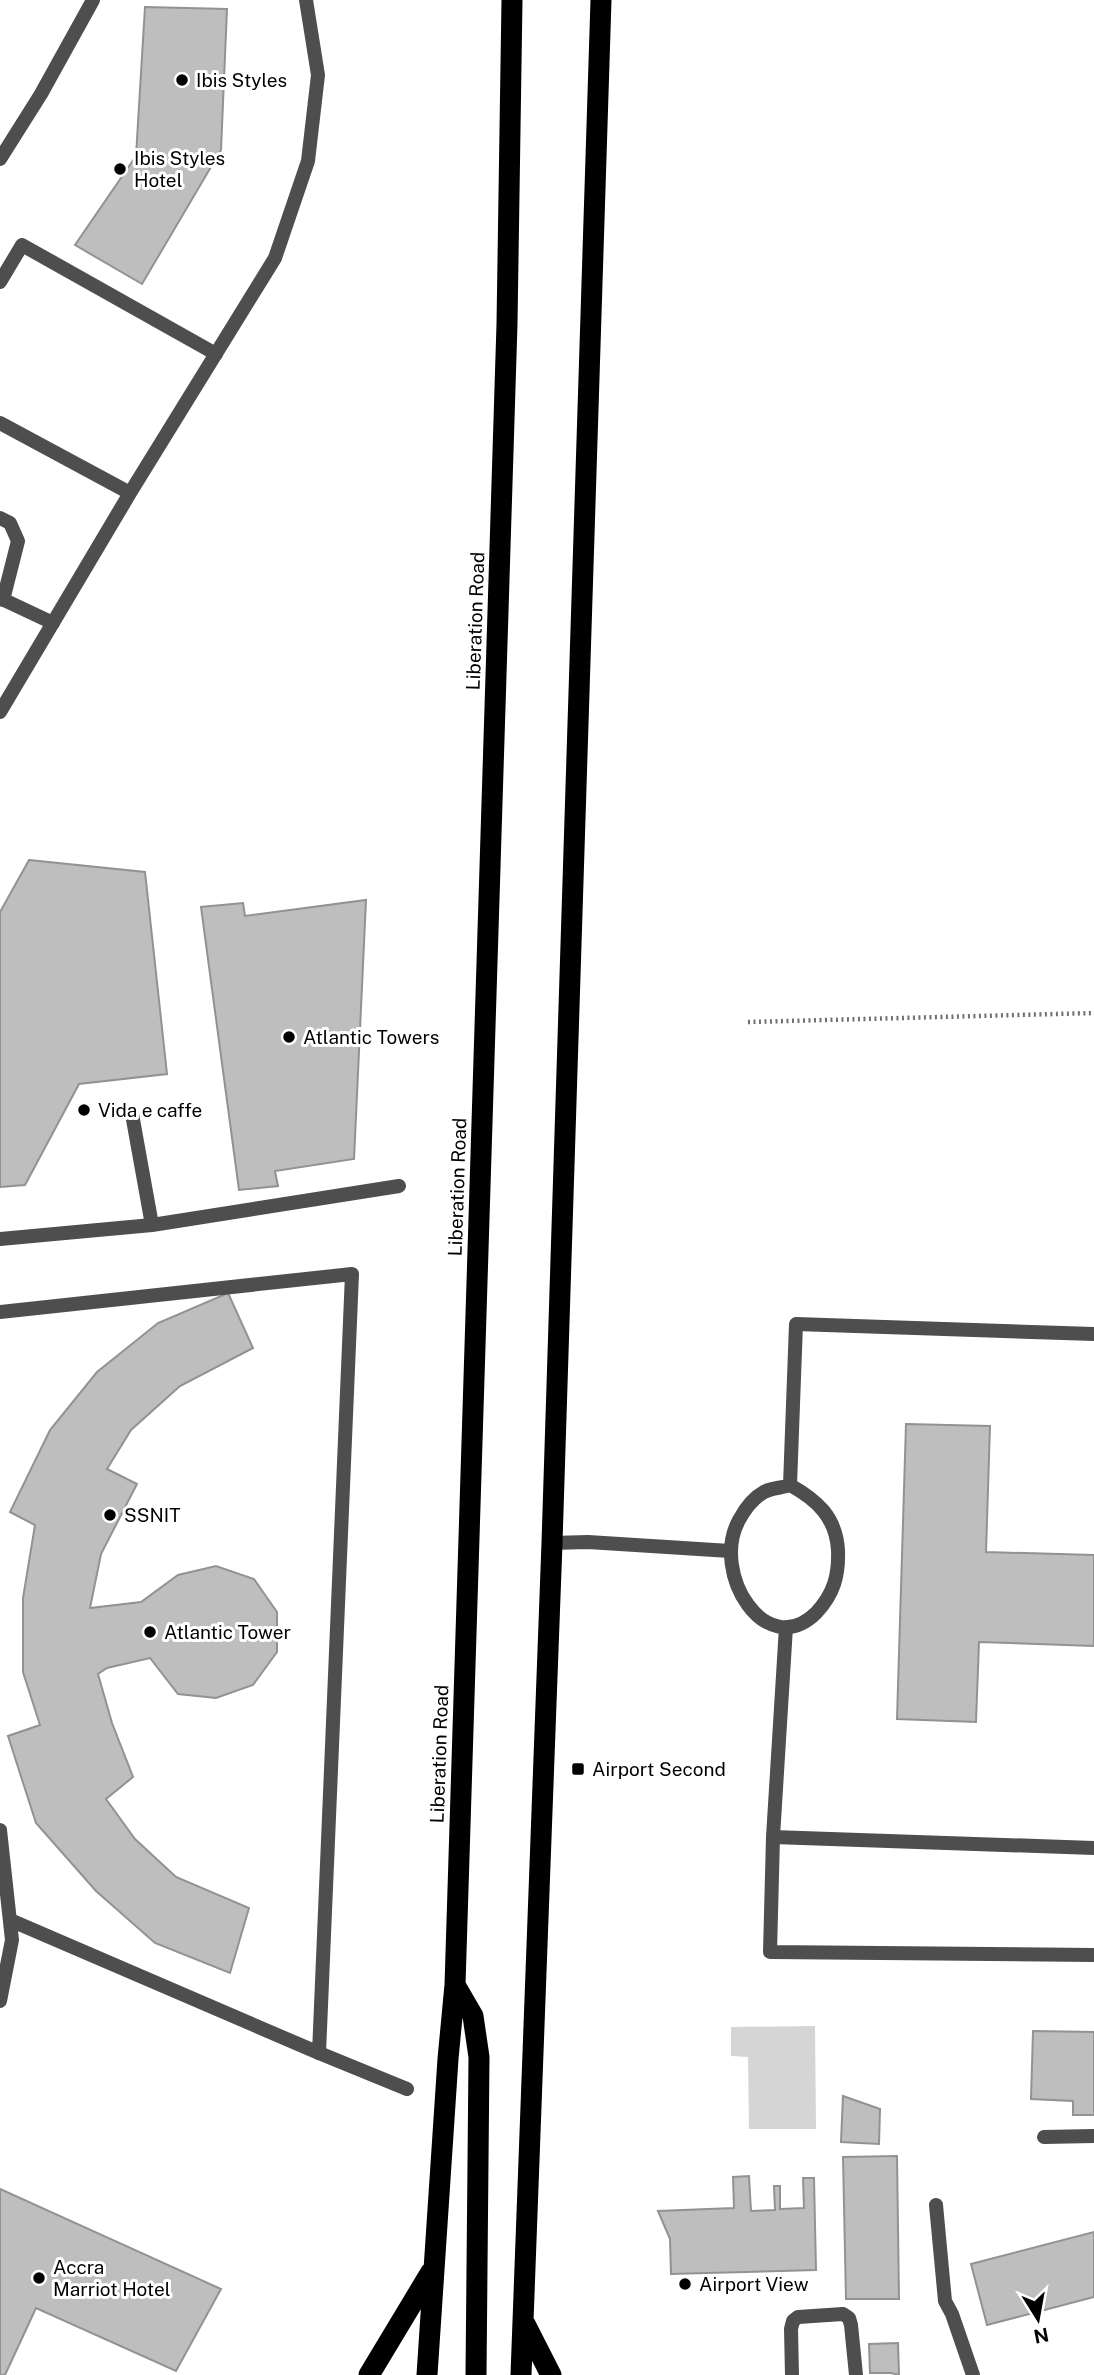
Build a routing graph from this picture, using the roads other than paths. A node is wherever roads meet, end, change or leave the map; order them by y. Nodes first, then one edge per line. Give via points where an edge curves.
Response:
1 (93, 0) edge
2 (306, 0) edge
3 (512, 0) edge
4 (601, 0) edge
5 (0, 159) edge
6 (0, 282) edge
7 (216, 354) junction
8 (0, 423) edge
9 (130, 493) junction
10 (0, 518) edge
11 (1, 599) edge
12 (53, 623) junction
13 (0, 712) edge
14 (132, 1114) dead end
15 (399, 1186) dead end
16 (152, 1225) junction
17 (0, 1239) edge
18 (0, 1312) edge
19 (1094, 1334) edge
20 (790, 1485) junction
21 (552, 1543) junction
22 (730, 1551) junction
23 (786, 1627) junction
24 (0, 1830) edge
25 (773, 1837) junction
26 (1094, 1848) edge
27 (10, 1920) junction
28 (1094, 1955) edge
29 (455, 1984) junction
30 (0, 2001) edge
31 (319, 2053) junction
32 (407, 2089) dead end
33 (1094, 2136) edge
34 (1044, 2137) dead end
35 (936, 2205) dead end
36 (434, 2267) junction
37 (523, 2321) junction
38 (369, 2375) edge
39 (427, 2375) edge
40 (476, 2375) edge
41 (522, 2375) edge
42 (551, 2375) edge
43 (792, 2375) edge
44 (856, 2375) edge
45 (974, 2375) edge

1 - 5 street
2 - 7 street via 318,75 308,161 275,258
3 - 29 highway, Liberation Road via 507,324
4 - 21 highway
6 - 7 street via 22,245
7 - 9 street
8 - 9 street
9 - 12 street
10 - 11 street via 9,523 18,541
11 - 12 street
12 - 13 street
14 - 16 street
15 - 16 street
16 - 17 street
18 - 31 street via 352,1274
19 - 20 street via 796,1324
20 - 22 street via 764,1492 745,1508 733,1531
20 - 23 street via 811,1496 829,1516 837,1536 838,1571 827,1601 809,1620
21 - 22 street
21 - 37 highway
22 - 23 street via 733,1580 744,1601 764,1622
23 - 25 street
24 - 27 street
25 - 26 street
25 - 28 street via 770,1952
27 - 30 street via 12,1940
27 - 31 street
29 - 36 highway, Liberation Road
29 - 40 highway via 473,2016 479,2057
31 - 32 street
33 - 34 street
35 - 45 street via 945,2301
36 - 38 highway
36 - 39 highway, Liberation Road
37 - 41 highway
37 - 42 highway
43 - 44 street via 793,2321 843,2314 851,2325

